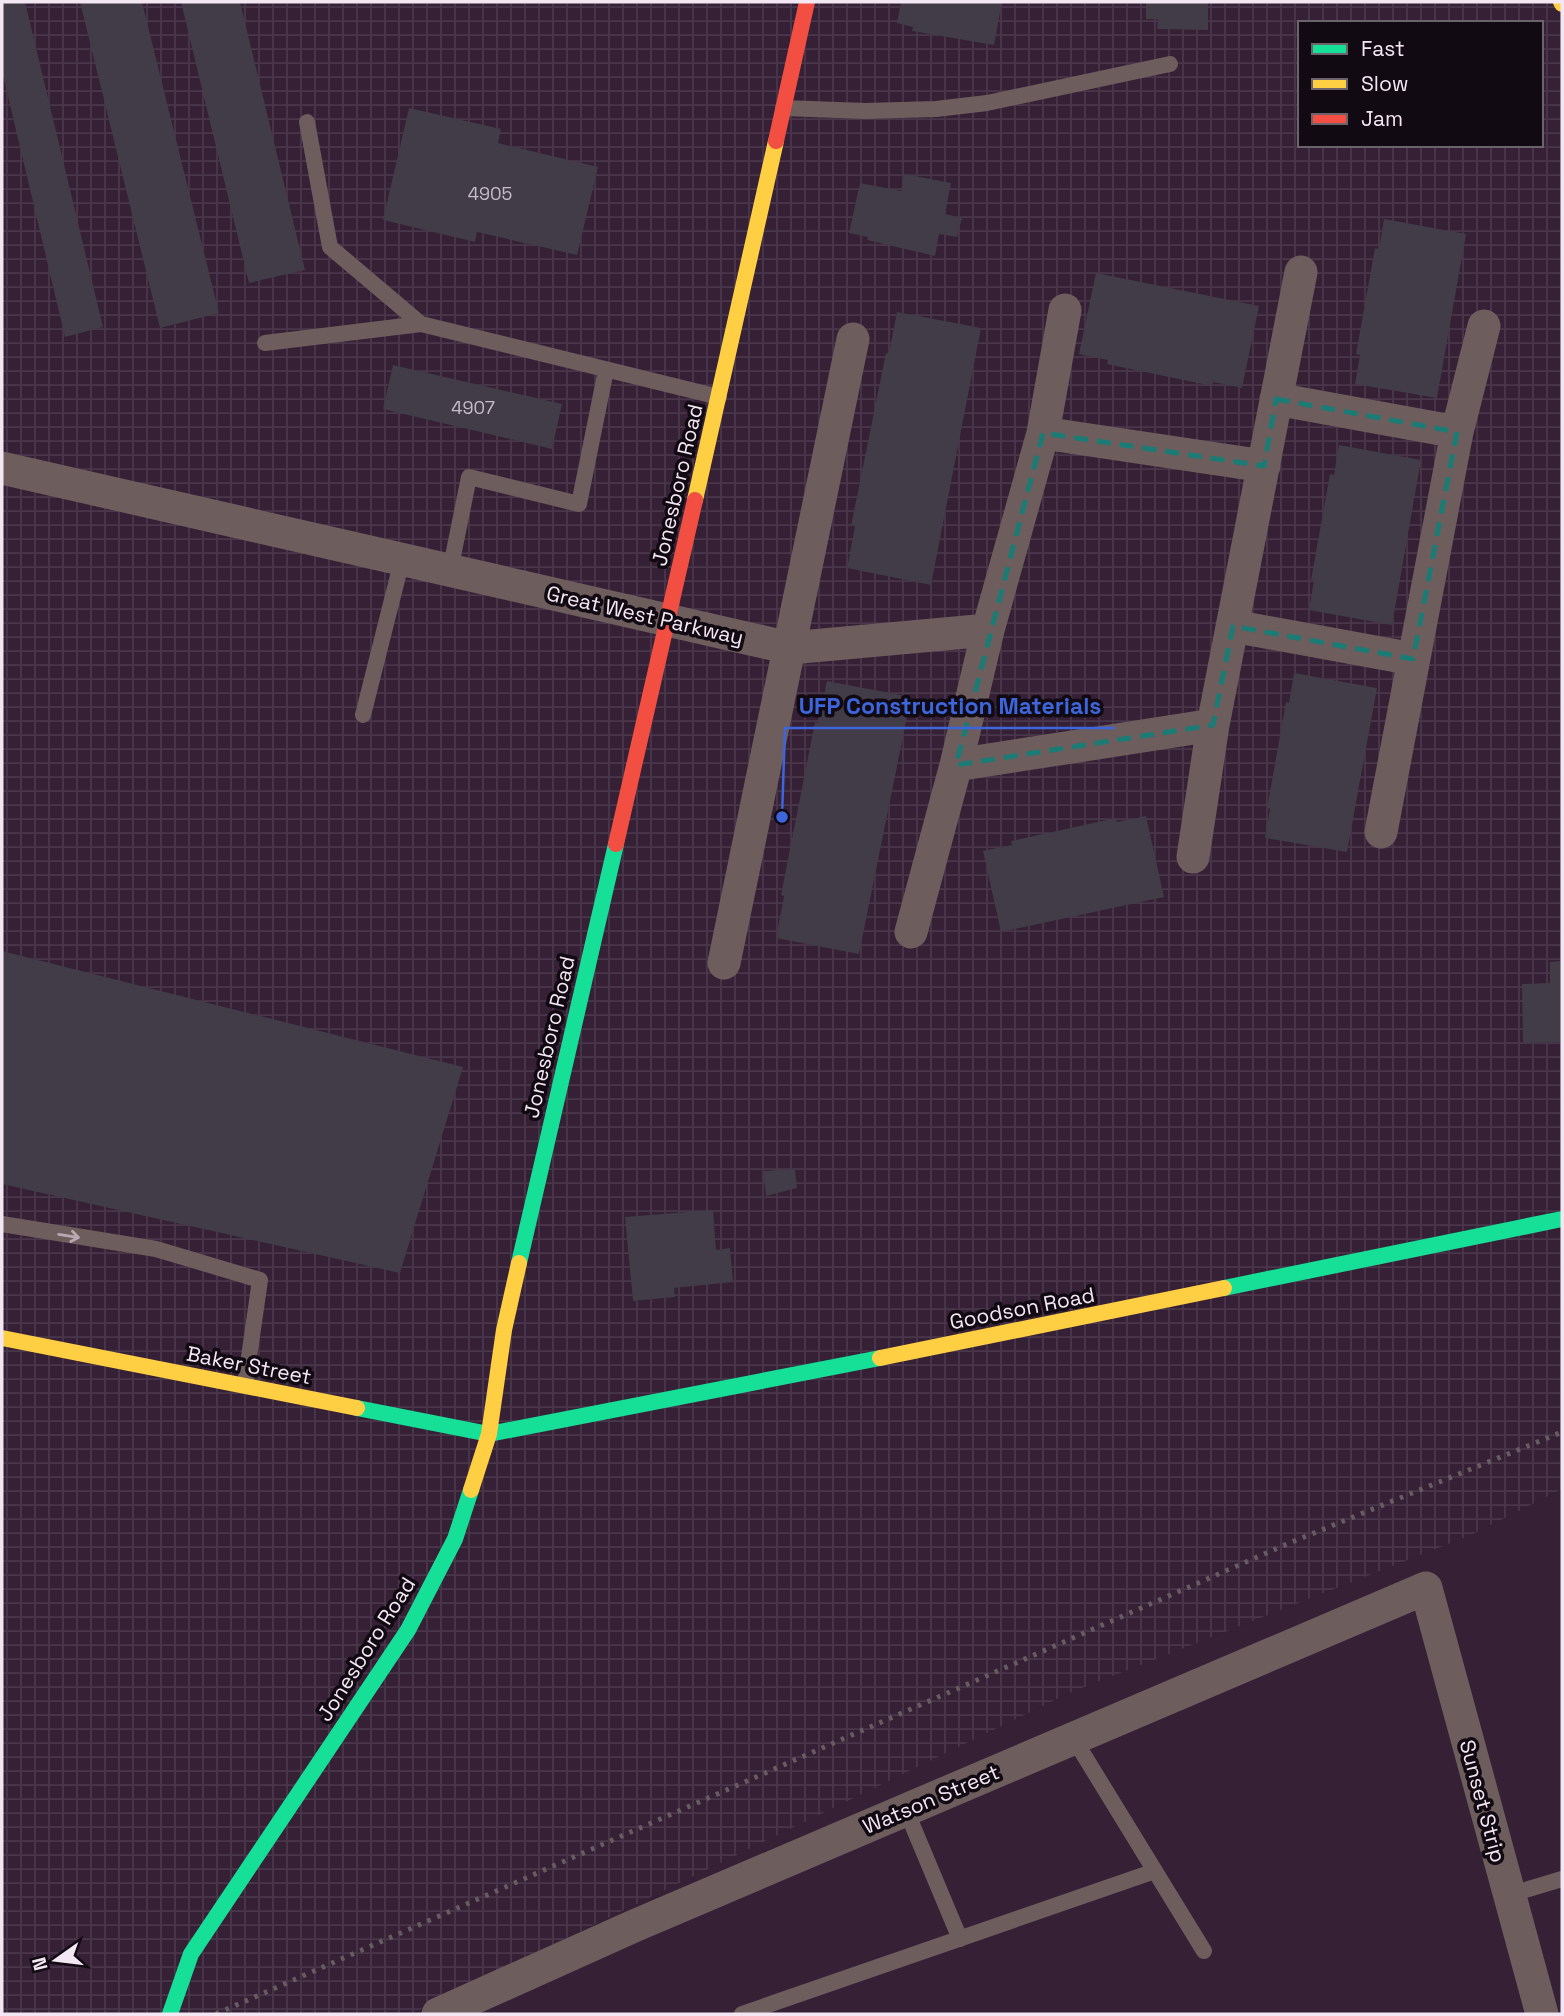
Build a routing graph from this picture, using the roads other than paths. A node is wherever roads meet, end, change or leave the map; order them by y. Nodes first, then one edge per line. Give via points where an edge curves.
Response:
1 (807, 2) edge
2 (1170, 64) dead end
3 (783, 108) junction
4 (307, 122) dead end
5 (1301, 272) dead end
6 (1066, 310) dead end
7 (421, 324) junction
8 (1484, 326) dead end
9 (853, 339) dead end
10 (265, 343) dead end
11 (606, 370) junction
12 (719, 397) junction
13 (1276, 399) junction
14 (1457, 432) junction
15 (1042, 433) junction
16 (1264, 466) junction
17 (2, 468) edge
18 (402, 560) junction
19 (450, 570) junction
20 (666, 620) junction
21 (1233, 626) junction
22 (989, 630) junction
23 (790, 648) junction
24 (1413, 659) junction
25 (363, 715) dead end
26 (1213, 725) junction
27 (956, 765) junction
28 (1381, 832) dead end
29 (1193, 857) dead end
30 (911, 932) dead end
31 (724, 963) dead end
32 (1562, 1219) edge
33 (2, 1224) edge
34 (2, 1338) edge
35 (245, 1386) junction
36 (489, 1434) junction
37 (1426, 1588) joint
38 (1074, 1739) junction
39 (906, 1810) junction
40 (1155, 1871) junction
41 (1562, 1879) edge
42 (1509, 1895) junction
43 (960, 1939) junction
44 (1204, 1951) dead end
45 (170, 2014) edge
46 (439, 2014) edge
47 (742, 2014) edge
48 (1542, 2014) edge

1 - 3 street, Jonesboro Road
2 - 3 lane via 987,103 936,109
3 - 12 street, Jonesboro Road
4 - 7 lane via 330,247
5 - 13 street
6 - 15 street
7 - 10 lane
7 - 11 lane
8 - 14 street
9 - 23 street
11 - 12 lane
11 - 19 lane via 579,504 470,477
12 - 20 street, Jonesboro Road
13 - 14 street
13 - 16 street
14 - 24 street
15 - 16 street
15 - 22 street
16 - 21 street
17 - 18 street, Great West Parkway
18 - 19 street, Great West Parkway
18 - 25 lane
19 - 20 street, Great West Parkway
20 - 23 street, Great West Parkway
20 - 36 street, Jonesboro Road via 504,1329
21 - 24 street
21 - 26 street
22 - 23 street, Great West Parkway
22 - 27 street
23 - 31 street
24 - 28 street
26 - 27 street
26 - 29 street
27 - 30 street
32 - 36 street, Goodson Road
33 -> 35 lane via 156,1249 260,1280
34 - 35 street, Baker Street
35 - 36 street, Baker Street
36 - 45 street, Jonesboro Road via 455,1539 408,1630 191,1954
37 - 38 street, Watson Street
37 - 42 street, Sunset Strip
38 - 39 street, Watson Street
38 - 40 lane
39 - 43 lane
39 - 46 street, Watson Street
40 - 43 lane
40 - 44 lane
41 - 42 lane
42 - 48 street, Sunset Strip
43 - 47 lane

